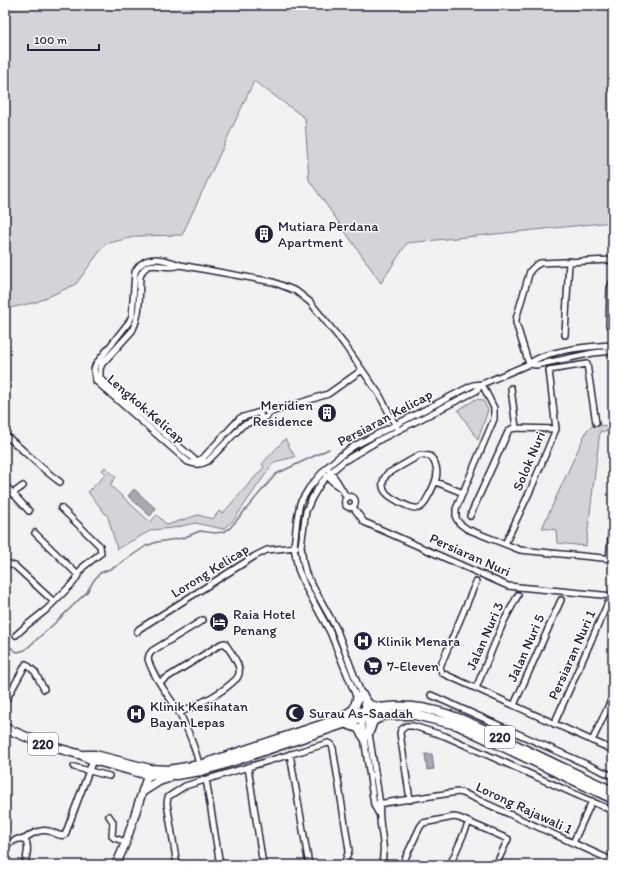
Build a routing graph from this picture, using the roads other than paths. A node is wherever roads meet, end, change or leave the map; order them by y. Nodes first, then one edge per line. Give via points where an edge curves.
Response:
1 (613, 260) edge
2 (569, 261) junction
3 (180, 265) junction
4 (613, 281) edge
5 (608, 325) dead end
6 (565, 335) dead end
7 (605, 345) junction
8 (613, 345) edge
9 (613, 351) edge
10 (606, 352) junction
11 (529, 364) junction
12 (362, 370) junction
13 (482, 384) junction
14 (511, 388) dead end
15 (260, 412) junction
16 (268, 413) junction
17 (262, 418) junction
18 (596, 423) dead end
19 (396, 428) junction
20 (516, 428) junction
21 (556, 429) junction
22 (5, 435) edge
23 (327, 467) junction
24 (322, 472) junction
25 (329, 474) junction
26 (60, 482) dead end
27 (436, 482) junction
28 (5, 485) edge
29 (24, 486) dead end
30 (462, 493) junction
31 (12, 494) junction
32 (62, 508) dead end
33 (29, 511) dead end
34 (470, 516) dead end
35 (613, 518) edge
36 (35, 533) dead end
37 (505, 544) junction
38 (301, 546) junction
39 (294, 547) junction
40 (611, 559) edge
41 (5, 563) edge
42 (78, 574) junction
43 (476, 582) dead end
44 (518, 595) dead end
45 (612, 596) edge
46 (561, 600) dead end
47 (54, 602) junction
48 (203, 620) dead end
49 (137, 632) dead end
50 (16, 635) dead end
51 (160, 682) junction
52 (476, 688) junction
53 (44, 689) dead end
54 (431, 695) dead end
55 (613, 696) edge
56 (360, 697) junction
57 (5, 702) edge
58 (514, 706) junction
59 (459, 707) junction
60 (382, 712) junction
61 (179, 714) junction
62 (363, 714) junction
63 (346, 715) junction
64 (454, 717) junction
65 (347, 724) junction
66 (554, 724) junction
67 (5, 728) edge
68 (366, 734) junction
69 (592, 741) junction
70 (613, 750) edge
71 (290, 754) junction
72 (82, 755) junction
73 (93, 760) junction
74 (199, 764) junction
75 (248, 767) junction
76 (74, 768) dead end
77 (89, 771) junction
78 (149, 772) junction
79 (176, 775) junction
80 (109, 776) dead end
81 (613, 776) edge
82 (206, 780) junction
83 (143, 791) junction
84 (613, 791) edge
85 (613, 799) edge
86 (410, 800) junction
87 (592, 801) junction
88 (377, 804) junction
89 (613, 811) edge
90 (109, 816) dead end
91 (469, 822) junction
92 (25, 839) junction
93 (126, 842) junction
94 (573, 843) junction
95 (5, 845) edge
96 (613, 861) edge
97 (25, 865) edge
98 (116, 865) edge
99 (176, 865) edge
100 (220, 865) edge
101 (263, 865) edge
102 (310, 865) edge
103 (344, 865) edge
104 (381, 865) edge
105 (402, 865) edge
106 (450, 865) edge
107 (496, 865) edge

1 - 2 street
2 - 6 street
2 - 11 street via 540,263 530,271 516,319
3 - 12 street, Lengkok Kelicap via 273,282 296,291 310,302
3 - 15 street, Lengkok Kelicap via 174,268 154,265 145,267 142,271 135,326 102,364 100,378 195,460 203,458 240,418
3 - 17 street, Lengkok Kelicap via 155,259 142,262 138,266 135,272 132,316 96,364 96,381 193,464 208,462 243,425
4 - 5 street via 610,288
7 - 8 street, Persiaran Kelicap
7 - 10 street
7 - 11 street, Persiaran Kelicap via 558,352 535,359
9 - 10 street, Persiaran Kelicap
10 - 11 street, Persiaran Kelicap via 536,365
11 - 13 street, Persiaran Kelicap
12 - 16 street via 328,394
12 - 19 street, Lengkok Kelicap via 379,394
13 - 19 street, Persiaran Kelicap via 473,385
13 - 30 street via 494,408 494,419
14 - 20 street
15 - 16 street via 264,410
15 - 17 street
16 - 17 street via 266,418
18 - 21 street via 588,366 585,364 549,370
19 - 23 street, Persiaran Kelicap via 354,446
19 - 25 street, Persiaran Kelicap
20 - 21 street, Solok Nuri
20 - 34 street, Solok Nuri via 508,432
21 - 37 street, Solok Nuri
22 - 26 street
23 - 24 street, Persiaran Kelicap
23 - 25 street
24 - 25 street
24 - 39 street, Persiaran Kelicap via 300,503
25 - 38 street, Persiaran Kelicap via 321,483 306,511
25 - 45 street, Persiaran Nuri via 347,498 346,505 353,507 364,522 508,586
27 - 27 street via 436,466 430,456 424,455 387,474 383,482 390,498 415,508 422,507
27 - 30 street
28 - 31 street
29 - 31 street
30 - 37 street via 456,509 459,523 467,529
31 - 33 street
32 - 42 street via 100,546 101,553
35 - 40 street
36 - 42 street
37 - 40 street via 520,550
38 - 39 street, Lorong Kelicap
38 - 56 street, Persiaran Kelicap via 306,574 336,628
39 - 49 street, Lorong Kelicap via 267,550 255,556
39 - 56 street, Persiaran Kelicap via 298,569 305,586
41 - 47 street via 15,566
42 - 47 street via 74,582
43 - 52 street via 440,667 442,673
44 - 52 street, Jalan Nuri 3 via 504,621
45 - 66 street, Persiaran Nuri 1
46 - 58 street, Jalan Nuri 5
47 - 50 street
48 - 51 street via 149,655 149,663
51 - 61 street
51 - 61 street via 221,644 225,643 237,662 240,669 236,680
52 - 58 street
53 - 57 street via 35,672 26,664
54 - 59 street
55 - 69 street
56 - 60 main road
56 - 62 street, Persiaran Kelicap
56 - 63 main road via 354,709
58 - 66 street
59 - 64 street
59 - 81 street
60 - 62 main road, 220
60 - 64 main road, 220 via 414,707
60 - 68 main road
60 - 85 main road, 220 via 415,715 457,725
61 - 74 street via 190,736
62 - 63 main road, 220
62 - 65 main road, 220
62 - 68 street, Persiaran Kelicap
63 - 74 main road, 220
64 - 84 main road, 220
65 - 68 main road
65 - 74 main road, 220
66 - 69 street
67 - 72 main road, 220 via 46,745
68 - 88 street, Persiaran Kelicap
69 - 70 street
71 - 75 street
71 - 102 street
71 - 103 street via 328,743 333,748 349,850
72 - 73 main road, 220
72 - 78 main road, 220 via 95,755
73 - 77 street
73 - 78 main road, 220
74 - 78 main road, 220
74 - 79 main road, 220
75 - 82 street
75 - 101 street
76 - 77 street
77 - 80 street
77 - 92 street via 65,835 39,831
78 - 79 main road, 220
78 - 83 main road
79 - 83 main road via 159,781
82 - 99 street via 185,786 168,797
82 - 100 street
83 - 93 main road
86 - 87 street via 400,733 406,726 445,736
86 - 88 street, Lorong Rajawali 1
86 - 94 street, Lorong Rajawali 1 via 463,793
87 - 89 street
87 - 94 street
88 - 104 street via 384,852
90 - 93 street via 114,822 112,836
91 - 105 street via 454,817 423,823
91 - 106 street
91 - 107 street via 508,839
92 - 95 street via 18,838
92 - 97 street via 28,852
93 - 98 main road
94 - 96 street, Lorong Rajawali 1

